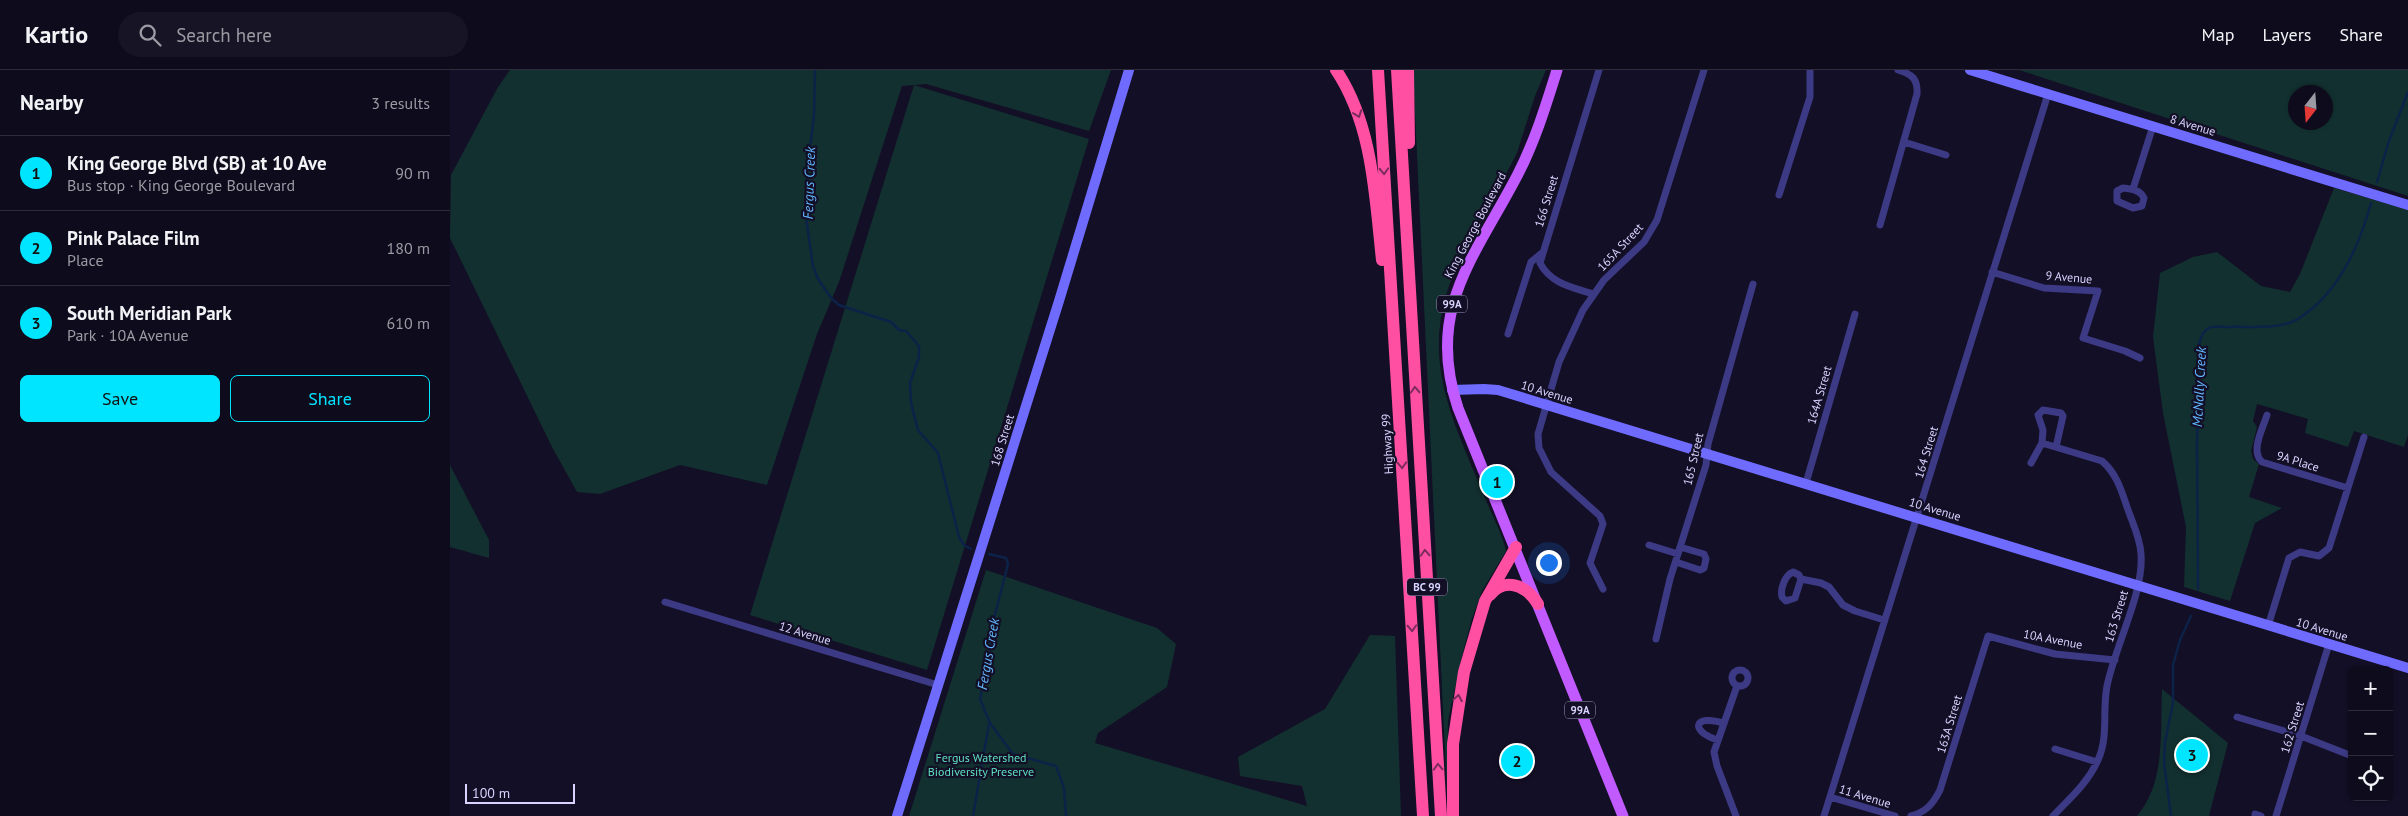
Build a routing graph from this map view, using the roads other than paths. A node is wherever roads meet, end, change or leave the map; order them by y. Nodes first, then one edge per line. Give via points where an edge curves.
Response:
1 (1129, 70) edge
2 (1336, 70) edge
3 (1378, 70) edge
4 (1397, 70) edge
5 (1408, 70) edge
6 (1557, 70) edge
7 (1599, 70) edge
8 (1704, 70) edge
9 (1810, 70) edge
10 (1898, 70) edge
11 (1970, 70) edge
12 (2048, 94) junction
13 (2153, 126) junction
14 (1904, 142) junction
15 (1946, 155) dead end
16 (2133, 189) dead end
17 (1779, 195) dead end
18 (2408, 205) edge
19 (1880, 225) dead end
20 (1542, 253) junction
21 (1992, 272) junction
22 (1753, 284) dead end
23 (1593, 294) junction
24 (1855, 314) dead end
25 (1508, 334) dead end
26 (1414, 358) junction
27 (2140, 358) dead end
28 (1452, 390) junction
29 (1546, 405) junction
30 (2267, 414) dead end
31 (1399, 417) junction
32 (2364, 437) dead end
33 (2042, 443) junction
34 (2056, 447) junction
35 (1707, 454) junction
36 (2030, 463) dead end
37 (1806, 483) junction
38 (2348, 488) junction
39 (1918, 517) junction
40 (1649, 546) dead end
41 (1680, 546) junction
42 (1516, 547) junction
43 (1677, 558) junction
44 (1801, 579) dead end
45 (2137, 586) junction
46 (1604, 589) dead end
47 (666, 602) dead end
48 (1538, 604) junction
49 (1480, 613) junction
50 (1884, 620) junction
51 (2268, 626) junction
52 (1988, 636) joint
53 (1656, 639) dead end
54 (2329, 644) junction
55 (2114, 660) junction
56 (2408, 668) edge
57 (938, 685) junction
58 (1737, 686) dead end
59 (2237, 717) dead end
60 (1723, 723) junction
61 (2301, 736) junction
62 (1718, 740) junction
63 (2055, 749) dead end
64 (2348, 754) edge
65 (2097, 762) junction
66 (1830, 797) junction
67 (1922, 814) edge
68 (897, 816) edge
69 (1423, 816) edge
70 (1441, 816) edge
71 (1453, 816) edge
72 (1623, 816) edge
73 (1736, 816) edge
74 (1824, 816) edge
75 (1895, 816) edge
76 (1911, 816) edge
77 (2052, 816) edge
78 (2276, 816) edge

1 - 57 main road, 168 Street
2 -> 31 highway via 1353,101 1365,140
3 -> 31 highway, Highway 99 / BC 99
4 - 26 highway, BC 99
5 - 26 highway
6 - 28 main road, King George Boulevard / 99A via 1522,165 1454,294 1448,316 1446,350
7 - 20 street, 166 Street
8 - 23 street, 165A Street via 1657,220 1644,242
9 - 17 street via 1810,97
10 - 14 street via 1911,74 1916,80 1917,94
11 - 12 main road, 8 Avenue
12 - 13 main road, 8 Avenue
12 - 21 street, 164 Street
13 - 16 street
13 - 18 main road, 8 Avenue
14 - 15 street
14 - 19 street
20 - 23 street via 1540,263 1545,274
20 - 25 street, 166 Street via 1531,262
21 - 27 street, 9 Avenue via 2044,288 2098,291 2084,338
21 - 39 street, 164 Street
22 - 35 street, 165 Street
23 - 29 street, 165A Street via 1564,348
24 - 37 street, 164A Street
70 -> 26 highway, BC 99
28 - 29 main road, 10 Avenue via 1498,390
28 - 42 main road, King George Boulevard / 99A
29 - 35 main road, 10 Avenue
29 - 46 street, 165A Street via 1538,434 1539,448 1551,472 1600,516 1602,524 1590,563
30 - 38 street, 9A Place via 2256,452 2262,462
31 -> 69 highway, Highway 99 / BC 99
32 - 38 street
33 - 34 street, 163 Street
33 - 34 street via 2043,430 2038,415 2047,409 2063,416
33 - 36 street
34 - 45 street, 163 Street via 2102,461 2115,476 2140,546 2142,559
35 - 37 main road, 10 Avenue
35 - 41 street, 165 Street
37 - 39 main road, 10 Avenue
38 - 51 street via 2329,548 2319,556 2300,552 2289,558
39 - 45 main road, 10 Avenue
39 - 50 street, 164 Street
40 - 43 street
41 - 43 street, 165 Street
41 - 43 street via 1704,554 1704,568 1700,570
42 - 48 main road, King George Boulevard / 99A
42 - 49 highway
43 - 53 street, 165 Street
44 - 50 street via 1821,583 1829,587 1843,605
45 - 51 main road, 10 Avenue
45 - 55 street, 163 Street
47 - 57 street, 12 Avenue
48 - 49 highway via 1525,589 1507,584 1492,593
48 - 72 main road, King George Boulevard / 99A
71 -> 49 highway via 1453,744 1457,706
50 - 66 street, 164 Street
51 - 54 main road, 10 Avenue
52 - 55 street, 10A Avenue via 2055,654
52 - 67 street, 163A Street via 1940,790
54 - 56 main road, 10 Avenue
54 - 61 street, 162 Street
55 - 65 street, 163 Street via 2107,687 2106,733
57 - 68 main road, 168 Street
58 - 60 street
59 - 61 street
60 - 62 street
60 - 62 street via 1708,719 1700,725 1703,735
61 - 64 street
61 - 78 street, 162 Street
62 - 73 street via 1714,752 1717,766
63 - 65 street
65 - 77 street, 163 Street via 2089,777
66 - 74 street, 164 Street
66 - 75 street, 11 Avenue
67 - 76 street

